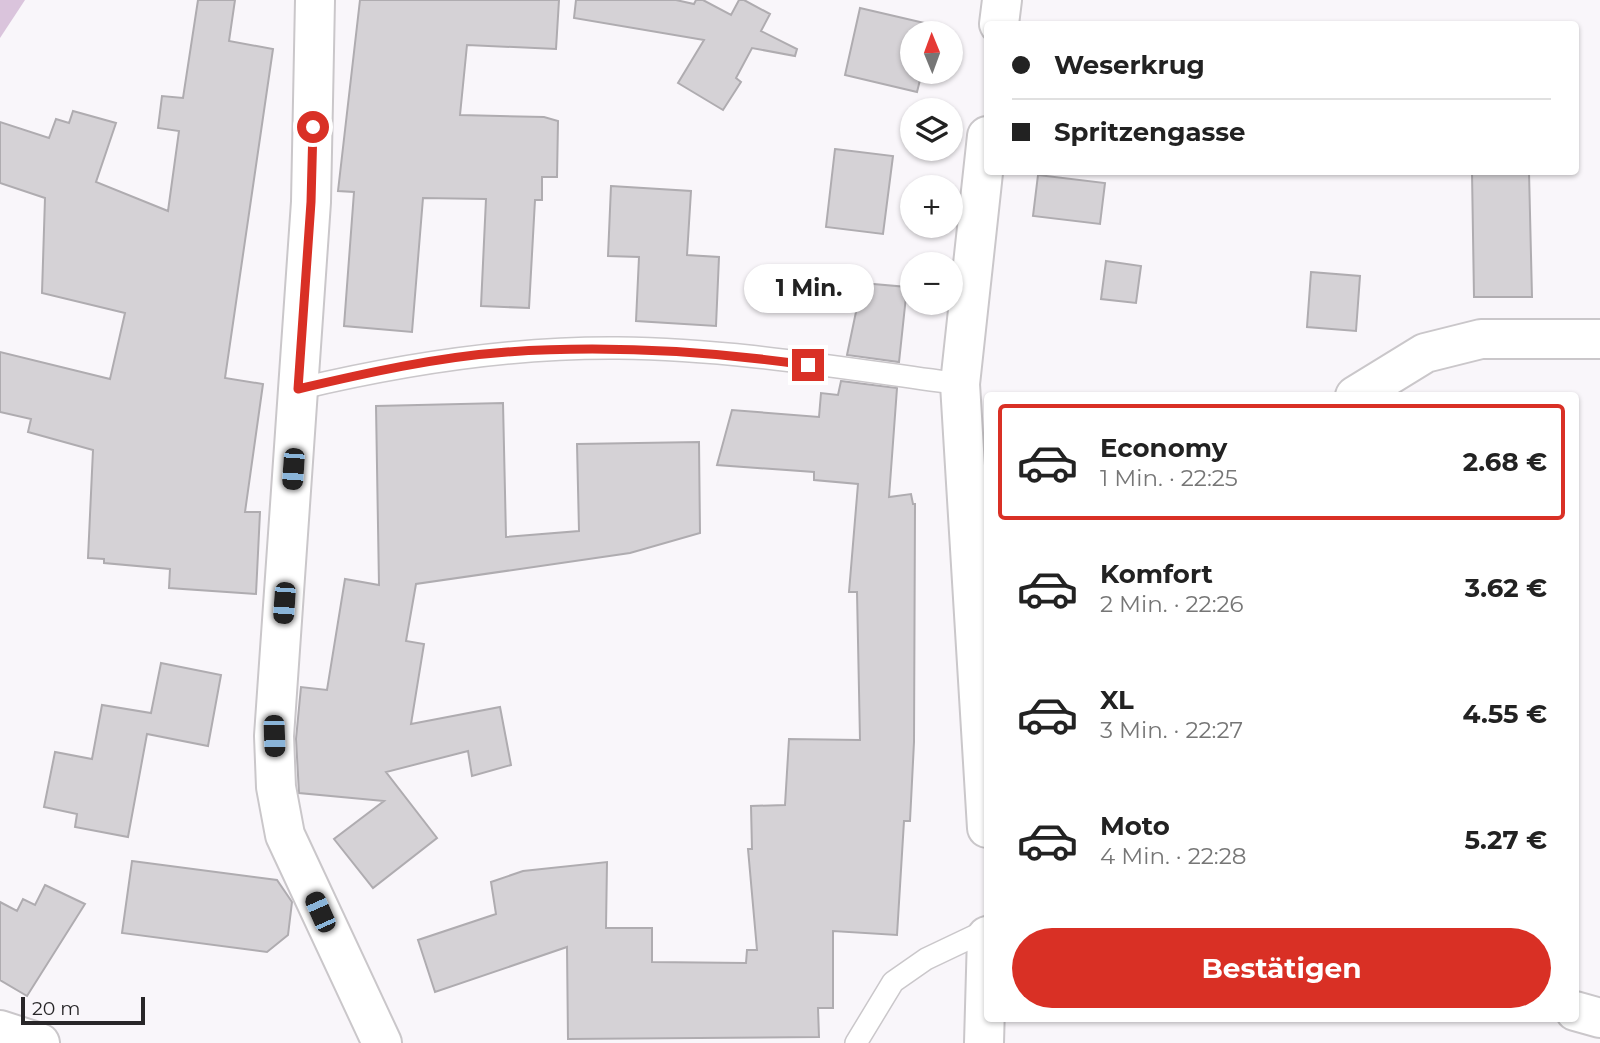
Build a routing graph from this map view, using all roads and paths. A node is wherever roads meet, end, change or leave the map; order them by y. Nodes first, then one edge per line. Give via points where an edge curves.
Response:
1 (316, 0) edge
2 (1002, 0) edge
3 (999, 21) edge
4 (984, 175) edge
5 (1600, 339) edge
6 (298, 389) junction
7 (1362, 392) edge
8 (969, 400) edge
9 (984, 757) edge
10 (984, 931) edge
11 (1579, 1013) edge
12 (1600, 1018) edge
13 (985, 1022) edge
14 (0, 1030) edge
15 (40, 1043) edge
16 (382, 1043) edge
17 (856, 1043) edge
18 (984, 1043) edge

1 - 6 street via 311,202
2 - 3 street
4 - 8 street
5 - 7 street via 1481,339 1425,354
6 - 8 lane via 389,369 505,352 618,348 733,355
6 - 16 street via 274,736 276,787 285,835
8 - 9 street
10 - 17 lane via 926,959 893,982
11 - 12 street
13 - 18 street
14 - 15 street

